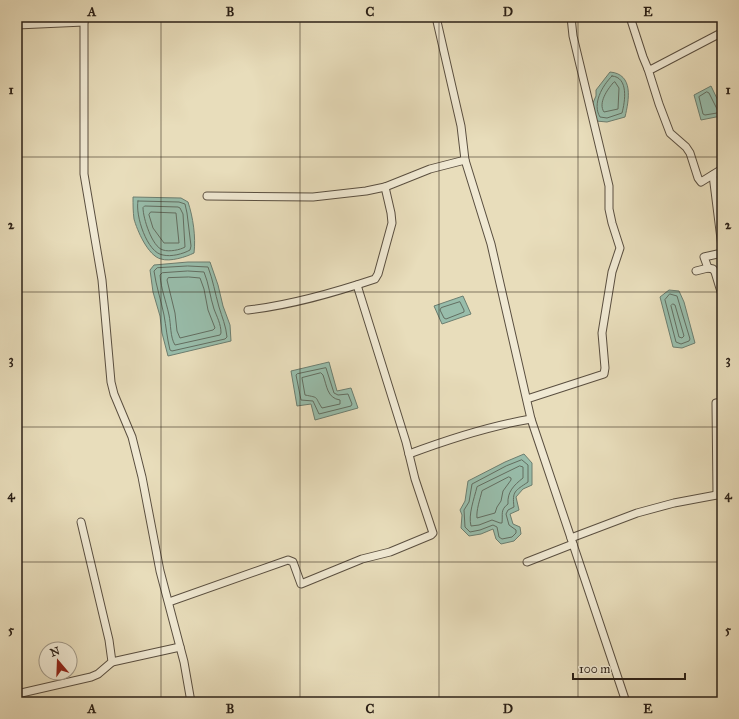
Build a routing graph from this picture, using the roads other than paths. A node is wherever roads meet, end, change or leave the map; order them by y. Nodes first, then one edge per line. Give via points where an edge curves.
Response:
1 (436, 17) edge
2 (571, 17) edge
3 (630, 17) edge
4 (84, 20) edge
5 (17, 25) edge
6 (722, 33) edge
7 (648, 69) junction
8 (465, 160) junction
9 (722, 170) edge
10 (713, 175) junction
11 (385, 187) junction
12 (207, 196) dead end
13 (722, 248) edge
14 (722, 253) edge
15 (708, 268) junction
16 (696, 271) dead end
17 (356, 285) junction
18 (722, 295) edge
19 (248, 310) dead end
20 (527, 399) junction
21 (722, 402) edge
22 (531, 419) junction
23 (409, 454) junction
24 (719, 494) edge
25 (81, 522) dead end
26 (572, 541) junction
27 (527, 562) dead end
28 (169, 602) junction
29 (180, 647) junction
30 (112, 662) junction
31 (17, 694) edge
32 (191, 702) edge
33 (626, 702) edge

1 - 8 street via 461,126
2 - 20 street via 609,186 609,209 620,248 612,272 602,333 604,374
3 - 7 street
4 - 5 street
4 - 28 street via 84,174 102,280 111,382 132,437
6 - 7 street
7 - 10 street via 670,133 686,147 701,182
8 - 11 street via 430,169
8 - 20 street via 491,244
9 - 10 street
10 - 13 street
11 - 12 street via 340,195
11 - 17 street via 392,223 378,274 375,279
14 - 15 street via 704,258
15 - 16 street
15 - 18 street via 715,272
17 - 19 street via 289,304
17 - 23 street
20 - 22 street
21 - 24 street via 716,403
22 - 23 street via 463,435
22 - 26 street
23 - 28 street via 432,529 431,535 301,584 293,562 288,560
24 - 26 street via 637,513
25 - 30 street
26 - 27 street
26 - 33 street
28 - 29 street
29 - 30 street
29 - 32 street
30 - 31 street via 91,677

